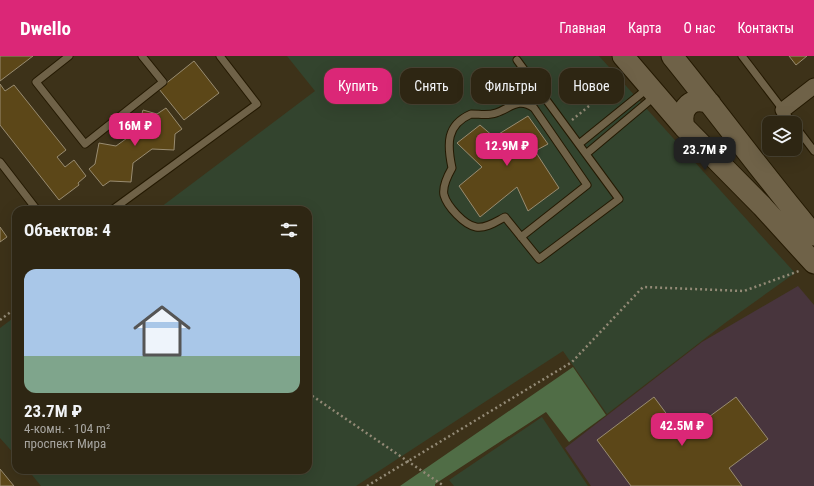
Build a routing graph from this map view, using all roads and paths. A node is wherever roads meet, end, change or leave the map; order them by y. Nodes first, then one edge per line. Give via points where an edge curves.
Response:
1 (69, 56) edge
2 (142, 56) edge
3 (220, 56) edge
4 (672, 56) edge
5 (742, 56) edge
6 (517, 60) dead end
7 (625, 66) edge
8 (814, 86) edge
9 (652, 90) junction
10 (710, 103) junction
11 (783, 110) junction
12 (788, 116) edge
13 (566, 126) junction
14 (684, 127) junction
15 (802, 135) edge
16 (579, 144) junction
17 (814, 151) edge
18 (586, 154) junction
19 (0, 162) edge
20 (34, 206) edge
21 (117, 206) edge
22 (814, 235) edge
23 (521, 236) junction
24 (811, 265) edge
25 (12, 311) edge
26 (0, 320) edge
27 (312, 396) edge
28 (408, 461) junction
29 (367, 486) edge
30 (444, 486) edge

1 - 2 lane via 36,82 85,144 163,82
3 - 21 lane via 257,104
4 - 10 main road
5 - 11 lane
6 - 13 lane
7 - 9 main road
7 - 13 path
8 - 11 street
9 - 14 main road
9 - 16 lane via 642,93
9 - 18 lane
10 - 14 main road via 703,100 688,105 683,111
10 - 22 main road
11 - 12 lane
13 - 16 lane
14 - 24 main road via 762,206
15 - 17 lane
16 - 18 lane
18 - 23 lane via 619,199 539,259
19 - 20 lane
23 - 23 lane via 506,217 486,226 476,227 464,222 453,211 444,194 446,179 452,168 448,146 457,124 472,114 488,115 517,103 528,104 534,108 587,184
24 - 28 path via 744,291 643,287 572,362
25 - 26 path
27 - 28 path
28 - 29 path
28 - 30 path

